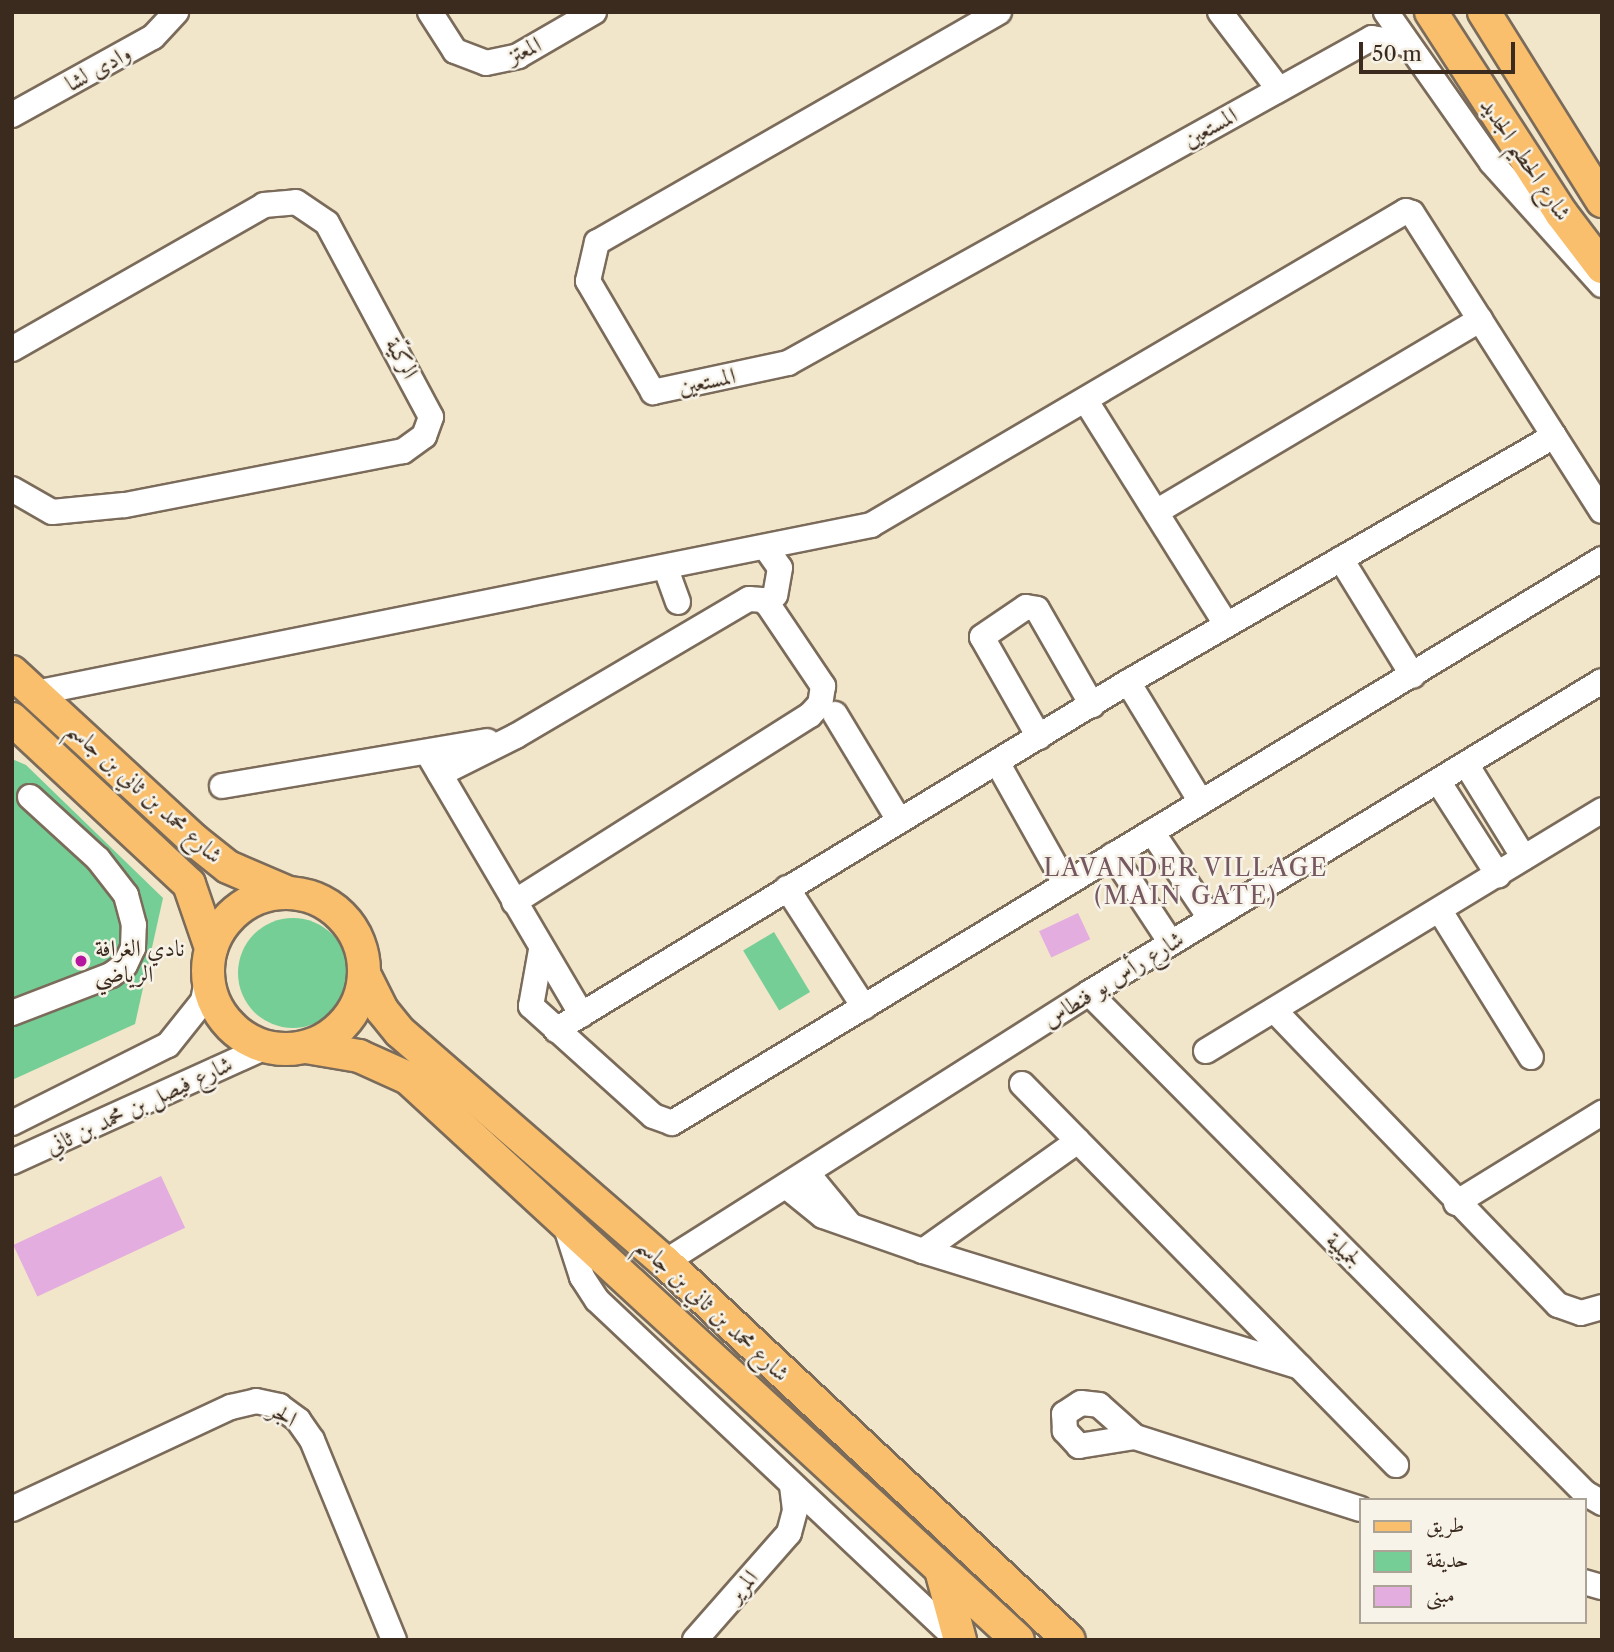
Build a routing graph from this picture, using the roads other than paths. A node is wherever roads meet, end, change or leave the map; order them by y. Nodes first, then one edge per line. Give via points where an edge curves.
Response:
1 (176, 12) edge
2 (430, 12) edge
3 (594, 12) edge
4 (999, 12) edge
5 (1220, 12) edge
6 (1386, 12) edge
7 (1431, 12) edge
8 (1484, 12) edge
9 (1503, 12) edge
10 (1377, 24) edge
11 (1404, 43) junction
12 (1278, 88) junction
13 (12, 115) edge
14 (1595, 192) edge
15 (1602, 267) edge
16 (1602, 285) edge
17 (1480, 320) junction
18 (12, 349) edge
19 (1086, 401) junction
20 (1555, 436) junction
21 (12, 489) edge
22 (1602, 510) edge
23 (1156, 512) junction
24 (766, 548) junction
25 (1341, 559) junction
26 (1602, 559) edge
27 (666, 569) junction
28 (678, 602) dead end
29 (766, 603) junction
30 (1226, 624) junction
31 (1413, 676) junction
32 (1602, 681) edge
33 (24, 682) edge
34 (1128, 682) junction
35 (1092, 705) junction
36 (835, 714) dead end
37 (12, 719) edge
38 (516, 736) junction
39 (1039, 737) junction
40 (427, 752) junction
41 (997, 762) junction
42 (1466, 764) junction
43 (440, 774) junction
44 (1438, 781) junction
45 (222, 786) dead end
46 (30, 797) dead end
47 (1200, 802) junction
48 (1602, 810) edge
49 (899, 820) junction
50 (1152, 832) junction
51 (1114, 855) junction
52 (1524, 858) junction
53 (1498, 875) junction
54 (1065, 883) junction
55 (787, 888) junction
56 (290, 894) junction
57 (514, 902) junction
58 (1440, 911) junction
59 (1211, 919) junction
60 (1171, 943) junction
61 (541, 950) junction
62 (210, 962) junction
63 (364, 974) junction
64 (1089, 993) junction
65 (864, 1007) junction
66 (1274, 1010) junction
67 (12, 1013) edge
68 (583, 1015) junction
69 (556, 1030) junction
70 (266, 1047) junction
71 (306, 1047) junction
72 (1206, 1051) dead end
73 (1531, 1057) dead end
74 (1022, 1084) dead end
75 (1602, 1112) edge
76 (12, 1123) edge
77 (1078, 1141) junction
78 (12, 1162) edge
79 (797, 1180) junction
80 (1457, 1203) junction
81 (564, 1221) junction
82 (923, 1251) junction
83 (665, 1262) junction
84 (1602, 1307) edge
85 (1300, 1367) junction
86 (1135, 1437) dead end
87 (1396, 1465) dead end
88 (792, 1487) junction
89 (1602, 1503) edge
90 (12, 1509) edge
91 (1358, 1509) edge
92 (835, 1527) junction
93 (789, 1533) junction
94 (941, 1570) junction
95 (394, 1640) edge
96 (695, 1640) edge
97 (959, 1640) edge
98 (1018, 1640) edge
99 (1069, 1640) edge

1 - 13 street, وادى لشا via 153,37
2 - 3 street, المعتز via 455,51 486,63 518,56
4 - 12 street, المستعين via 597,242 588,281 653,393 788,363
5 - 12 street
6 - 11 street
7 - 15 main road, شارع الحطيم الجديد via 1561,213
8 - 14 main road, شارع الحطيم الجديد
9 - 14 street via 1563,113
10 - 11 street, المستعين
10 - 12 street, المستعين
11 - 16 street via 1492,163
17 - 19 street via 1412,213 1399,212
17 - 20 street
17 - 23 street
18 - 21 street, الركيّة via 264,205 296,202 327,223 431,416 424,436 403,451 124,505 52,512
19 - 23 street
19 - 24 street via 871,525
20 - 22 street
20 - 25 street
23 - 30 street
24 - 27 street
24 - 29 street via 780,568 775,595
25 - 30 street
25 - 31 street
26 - 31 street
27 - 28 street
27 - 33 street
29 - 38 street via 748,599
29 - 57 street via 823,686 815,710
30 - 34 street
31 - 47 street
32 - 42 street, شارع رأس بو فنطاس
33 - 56 main road, شارع محمد بن ثاني بن جاسم via 219,860
34 - 35 street
34 - 47 street
35 - 39 street
35 - 39 street via 1037,609 1026,607 982,637
36 - 49 street
37 - 62 main road, شارع محمد بن ثاني بن جاسم via 189,884
38 - 40 street
38 - 43 street
39 - 41 street
40 - 43 street
40 - 45 street
41 - 49 street
41 - 54 street
42 - 44 street, شارع رأس بو فنطاس
42 - 52 street
43 - 57 street
44 - 53 street
44 - 59 street, شارع رأس بو فنطاس
46 - 67 street via 97,859 126,895 134,925 133,948 125,965 111,975
47 - 50 street
48 - 52 street
49 - 55 street
50 - 51 street
50 - 59 street
51 - 54 street
51 - 60 street
52 - 53 street
53 - 58 street
54 - 65 street
55 - 65 street
55 - 68 street
56 - 62 main road via 265,896 242,907 223,925
56 - 63 main road via 320,901 344,919 360,945
57 - 61 street
58 - 66 street
58 - 73 street
59 - 60 street, شارع رأس بو فنطاس
60 - 64 street, شارع رأس بو فنطاس
61 - 68 street
61 - 69 street via 529,998 536,1013
62 - 70 main road via 214,1003 225,1021 240,1035
62 - 76 street, شارع فيصل بن محمد بن ثاني via 203,1000 168,1045
63 - 71 main road via 360,999 348,1020 329,1037
63 - 83 main road, شارع محمد بن ثاني بن جاسم via 382,1010 400,1032
64 - 79 street, شارع رأس بو فنطاس
64 - 89 street, لجميلية via 1585,1493
65 - 69 street via 672,1123 653,1116
66 - 72 street
66 - 80 street
68 - 69 street
70 - 71 main road
70 - 78 street, شارع فيصل بن محمد بن ثاني
71 - 81 main road, شارع محمد بن ثاني بن جاسم via 359,1056 408,1078
74 - 77 street
75 - 80 street
77 - 82 street
77 - 85 street
79 - 82 street via 808,1208
79 - 83 street, شارع رأس بو فنطاس
80 - 84 street via 1558,1305 1581,1313
81 - 88 street, شارع محمد بن ثاني بن جاسم via 582,1277 597,1300
81 - 94 main road, شارع محمد بن ثاني بن جاسم
82 - 85 street
83 - 99 main road, شارع محمد بن ثاني بن جاسم
85 - 87 street
86 - 91 street
88 - 92 street, شارع محمد بن ثاني بن جاسم
88 - 93 street via 795,1510
90 - 95 street, الجر via 231,1407 256,1402 279,1406 298,1420 312,1440
92 - 93 street via 809,1526
92 - 97 street, شارع محمد بن ثاني بن جاسم
93 - 96 street, المرير
94 - 97 main road
94 - 98 main road, شارع محمد بن ثاني بن جاسم

